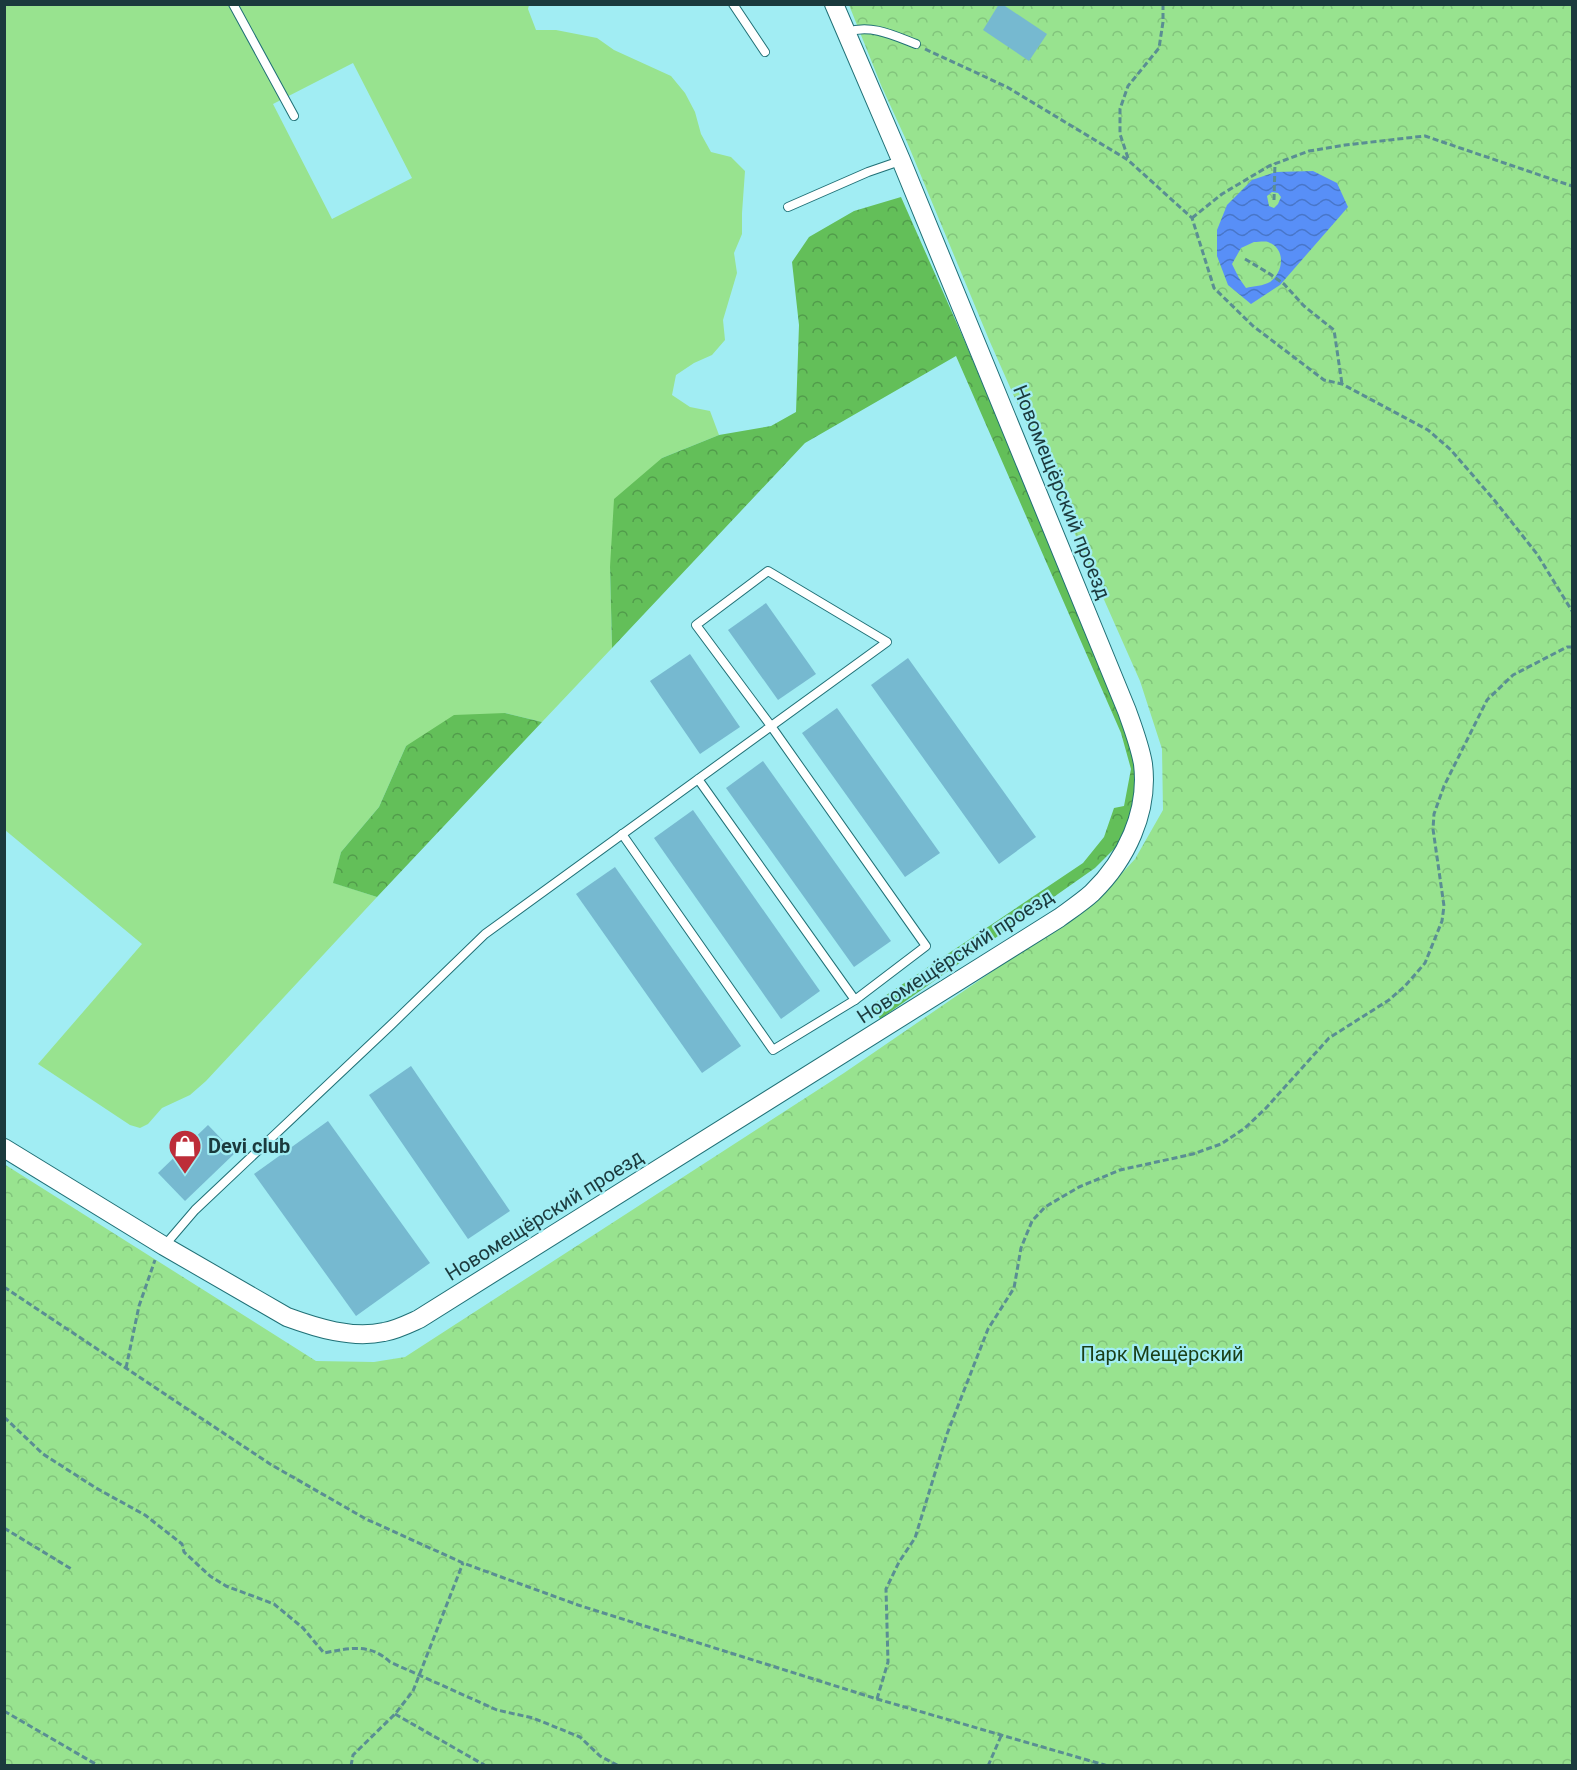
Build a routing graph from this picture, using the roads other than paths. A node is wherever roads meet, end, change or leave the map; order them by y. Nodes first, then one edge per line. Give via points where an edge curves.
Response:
1 (233, 4) edge
2 (733, 4) edge
3 (834, 4) edge
4 (847, 32) junction
5 (915, 44) road end
6 (765, 52) dead end
7 (294, 116) dead end
8 (901, 160) junction
9 (788, 207) dead end
10 (771, 726) junction
11 (698, 779) junction
12 (622, 834) junction
13 (855, 1000) junction
14 (4, 1148) edge
15 (164, 1246) junction

1 - 7 lane
2 - 6 lane
3 - 4 street, Новомещёрский проезд
4 - 5 lane via 859,28 883,31
4 - 8 street, Новомещёрский проезд
8 - 9 lane
8 - 15 street, Новомещёрский проезд via 1137,739 1144,787 1140,812 1117,862 1091,893 1059,918 400,1328 364,1334 306,1324 287,1317
10 - 10 lane via 887,642 768,571 696,625
10 - 11 lane
10 - 13 lane via 926,946
11 - 12 lane
11 - 13 lane
12 - 13 lane via 773,1050
12 - 15 lane via 485,934 195,1210
14 - 15 street, Новомещёрский проезд

